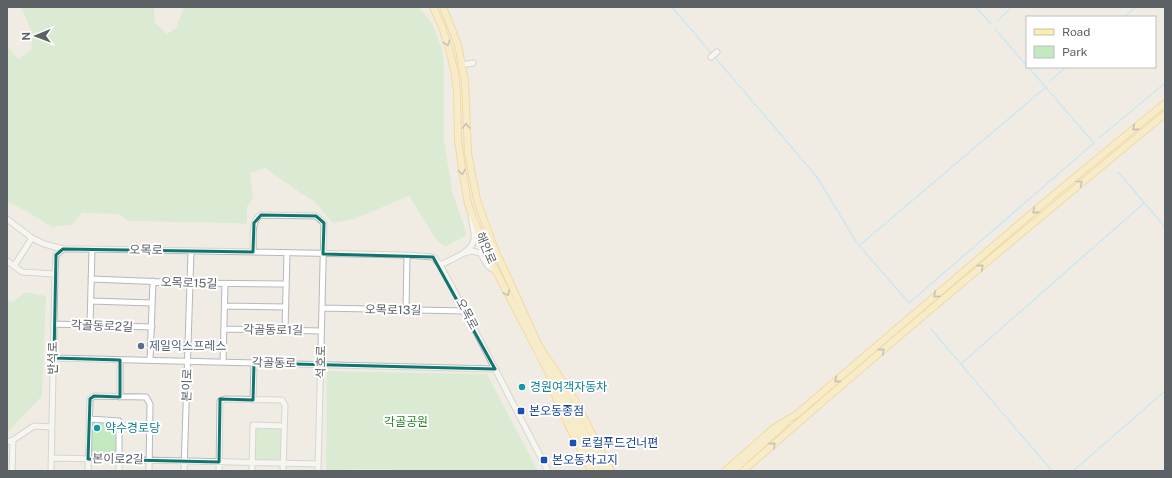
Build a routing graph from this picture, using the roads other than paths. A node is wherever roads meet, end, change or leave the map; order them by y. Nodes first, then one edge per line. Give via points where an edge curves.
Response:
1 (433, 7) edge
2 (443, 7) edge
3 (717, 52) dead end
4 (711, 57) dead end
5 (472, 63) dead end
6 (462, 65) junction
7 (1165, 103) edge
8 (1165, 114) edge
9 (470, 208) junction
10 (7, 219) edge
11 (32, 238) junction
12 (92, 248) junction
13 (63, 249) junction
14 (191, 251) junction
15 (253, 252) junction
16 (287, 253) junction
17 (464, 253) junction
18 (323, 254) junction
19 (407, 255) junction
20 (7, 261) edge
21 (440, 265) junction
22 (14, 266) junction
23 (496, 272) junction
24 (55, 274) junction
25 (91, 280) junction
26 (152, 281) junction
27 (190, 283) junction
28 (225, 284) junction
29 (286, 284) junction
30 (91, 301) junction
31 (152, 303) junction
32 (225, 306) junction
33 (286, 307) junction
34 (322, 308) junction
35 (406, 310) junction
36 (465, 311) junction
37 (53, 324) junction
38 (90, 325) junction
39 (152, 327) junction
40 (224, 328) junction
41 (285, 330) junction
42 (321, 331) junction
43 (538, 348) junction
44 (54, 358) junction
45 (120, 360) junction
46 (150, 360) junction
47 (187, 362) junction
48 (223, 362) junction
49 (254, 363) junction
50 (320, 364) junction
51 (495, 368) junction
52 (120, 397) junction
53 (253, 400) junction
54 (797, 414) junction
55 (89, 419) junction
56 (284, 426) junction
57 (52, 427) junction
58 (13, 440) junction
59 (7, 442) edge
60 (52, 458) junction
61 (88, 459) junction
62 (119, 459) junction
63 (149, 460) junction
64 (184, 460) junction
65 (219, 462) junction
66 (252, 462) junction
67 (284, 463) junction
68 (318, 464) junction
69 (12, 471) edge
70 (51, 471) edge
71 (88, 471) edge
72 (119, 471) edge
73 (149, 471) edge
74 (184, 471) edge
75 (219, 471) edge
76 (252, 471) edge
77 (283, 471) edge
78 (318, 471) edge
79 (548, 471) edge
80 (591, 471) edge
81 (598, 471) edge
82 (604, 471) edge
83 (611, 471) edge
84 (725, 471) edge
85 (733, 471) edge
86 (743, 471) edge

1 -> 9 main road, 해안로 via 454,68 458,139
2 - 6 main road, 해안로 via 458,46
3 - 4 street
5 - 6 street
43 -> 6 main road, 해안로 via 476,200 468,153
7 -> 54 main road
86 -> 8 main road via 1052,206
9 - 17 street via 474,241
9 - 23 main road, 해안로
10 - 11 street, 오목로
11 - 13 street, 오목로
11 - 22 street
12 - 13 street, 오목로
12 - 14 street, 오목로
12 - 25 street
13 - 24 street, 반석로 via 56,255
14 - 15 street, 오목로
14 - 27 street, 본이로
15 - 16 street, 오목로
15 - 18 street via 254,223 257,217 316,216 324,224
16 - 18 street, 오목로
16 - 29 street
17 - 21 street
17 - 23 street via 480,253 488,266
18 - 19 street, 오목로
18 - 34 street, 석호로
19 - 21 street, 오목로 via 433,257
19 - 35 street
20 - 22 street
21 - 36 street, 오목로
22 - 24 street via 22,272
23 -> 43 main road, 해안로
24 - 37 street, 반석로
25 - 26 street, 오목로15길
25 - 30 street
26 - 27 street, 오목로15길
26 - 31 street
27 - 28 street, 오목로15길
27 - 47 street, 본이로
28 - 29 street, 오목로15길
28 - 32 street
29 - 33 street
30 - 31 street, 각골동로2길
30 - 38 street
31 - 39 street
32 - 33 street
32 - 40 street
33 - 41 street
34 - 35 street, 오목로13길
34 - 42 street, 석호로
35 - 36 street, 오목로13길
36 - 51 street, 오목로
37 - 38 street, 각골동로2길
37 - 44 street, 반석로
38 - 39 street, 각골동로2길
39 - 46 street
40 - 41 street, 각골동로1길
40 - 48 street
41 - 42 street, 각골동로1길
42 - 50 street, 석호로
43 - 80 main road via 561,410
43 - 81 main road, 해안로
43 - 82 main road, 해안로
43 - 83 main road via 576,402
44 - 45 street, 각골동로
44 - 57 street, 반석로
45 - 46 street, 각골동로
45 - 52 street
46 - 47 street, 각골동로
47 - 48 street, 각골동로
47 - 64 street, 본이로
48 - 49 street, 각골동로
49 - 50 street, 각골동로
49 - 53 street
50 - 51 street, 각골동로
50 - 68 street, 석호로
51 - 79 street, 오목로
52 - 55 street via 90,398
52 - 63 street via 146,397 150,404
53 - 56 street via 282,400 285,405
53 - 65 street via 225,399 220,402
54 - 84 main road via 774,428
54 - 85 main road
55 - 61 street
55 - 62 street via 120,421
56 - 66 street via 253,425
56 - 67 street
57 - 58 street via 34,426
57 - 60 street, 반석로
58 - 59 street
58 - 69 street
60 - 61 street, 본이로2길
60 - 70 street, 반석로
61 - 62 street, 본이로2길
61 - 71 street
62 - 63 street, 본이로2길
62 - 72 street
63 - 64 street, 본이로2길
63 - 73 street
64 - 65 street, 본이로2길
64 - 74 street, 본이로
65 - 66 street, 본이로2길
65 - 75 street
66 - 67 street, 본이로2길
66 - 76 street
67 - 68 street, 본이로2길
67 - 77 street
68 - 78 street, 석호로

